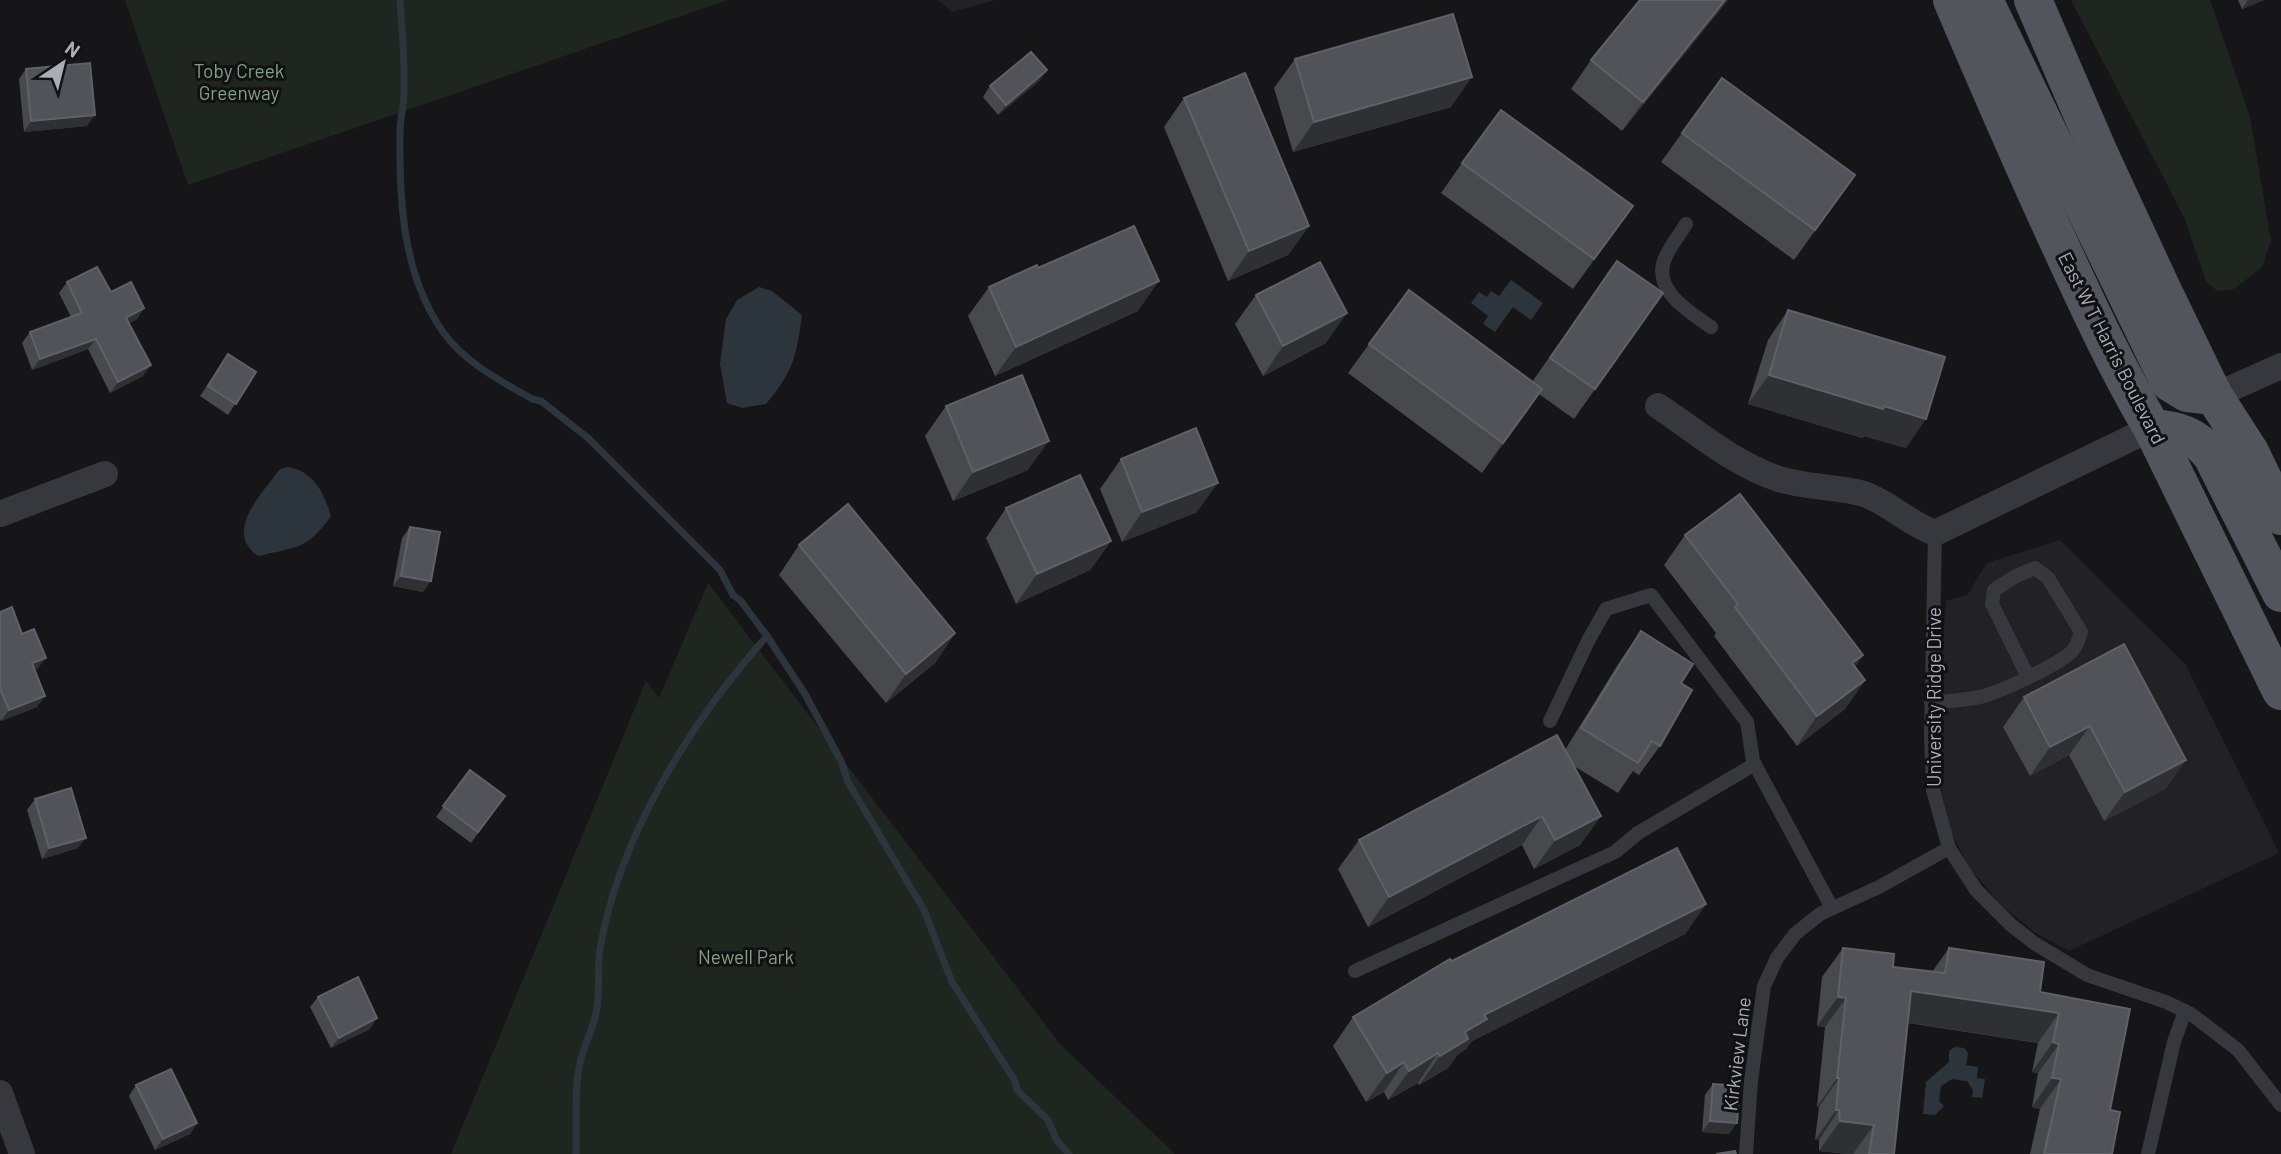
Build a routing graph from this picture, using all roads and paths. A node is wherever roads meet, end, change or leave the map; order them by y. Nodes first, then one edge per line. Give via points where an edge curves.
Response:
1 (1952, 0) edge
2 (1984, 0) edge
3 (2033, 0) edge
4 (1686, 224) dead end
5 (1711, 327) dead end
6 (2281, 366) edge
7 (2214, 396) junction
8 (1658, 406) dead end
9 (2152, 428) junction
10 (105, 474) dead end
11 (0, 514) edge
12 (2281, 516) edge
13 (1935, 533) junction
14 (2281, 593) edge
15 (2028, 677) junction
16 (2281, 691) edge
17 (1931, 704) junction
18 (1550, 721) dead end
19 (1755, 764) junction
20 (1949, 848) junction
21 (1832, 908) junction
22 (1355, 971) dead end
23 (2185, 1012) junction
24 (0, 1093) edge
25 (2281, 1105) edge
26 (22, 1154) edge
27 (1746, 1154) edge
28 (2148, 1154) edge

1 - 9 main road, East W T Harris Boulevard via 2086,302
2 - 7 main road via 2169,382 2187,393
3 - 7 main road via 2099,153
4 - 5 lane via 1665,257 1662,273 1669,294
6 - 7 street
7 - 12 main road via 2250,452
8 - 13 street via 1732,456 1776,478 1863,494
9 - 13 street
9 - 14 main road via 2186,434 2212,456
9 - 16 main road, East W T Harris Boulevard
10 - 11 street
13 - 17 lane, University Ridge Drive
15 - 15 lane via 2068,655 2081,632 2048,578 2035,568 1994,590 1992,604
15 - 17 lane via 1980,697
17 - 20 lane, University Ridge Drive via 1933,790
18 - 19 lane via 1606,609 1651,595 1746,722
19 - 21 lane
19 - 22 lane via 1638,833 1615,852
20 - 21 lane, Kirkview Lane
20 - 23 lane, University Ridge Drive via 1992,908 2034,943 2087,975
21 - 27 lane, Kirkview Lane via 1795,934 1764,986
23 - 25 lane, University Ridge Drive via 2238,1051
23 - 28 lane
24 - 26 street

